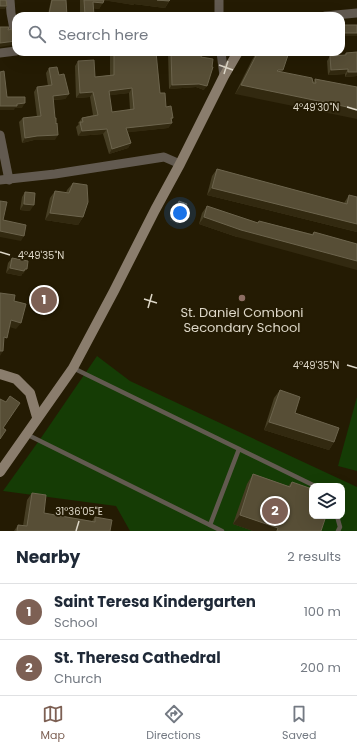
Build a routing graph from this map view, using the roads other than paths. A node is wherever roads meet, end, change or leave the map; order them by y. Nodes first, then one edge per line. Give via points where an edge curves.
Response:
1 (10, 0) edge
2 (218, 0) edge
3 (219, 12) edge
4 (357, 13) edge
5 (345, 14) edge
6 (12, 18) edge
7 (12, 52) edge
8 (0, 53) edge
9 (222, 56) edge
10 (236, 56) edge
11 (224, 76) junction
12 (0, 135) edge
13 (180, 164) junction
14 (5, 180) edge
15 (73, 368) junction
16 (0, 374) edge
17 (37, 417) junction
18 (26, 434) junction
19 (239, 449) junction
20 (0, 472) edge
21 (309, 483) edge
22 (338, 519) edge
23 (210, 525) junction
24 (222, 531) edge
25 (338, 531) edge

1 - 6 street
2 - 3 street
4 - 5 street
7 - 8 street
9 - 11 street
10 - 11 street
11 - 13 street
12 - 14 street
13 - 14 street via 164,157
13 - 15 street
15 - 17 street
15 - 19 lane
16 - 17 street via 16,379 30,393
17 - 18 street
18 - 20 street
18 - 23 lane
19 - 21 lane
19 - 23 lane
22 - 25 lane via 340,527
23 - 24 lane

